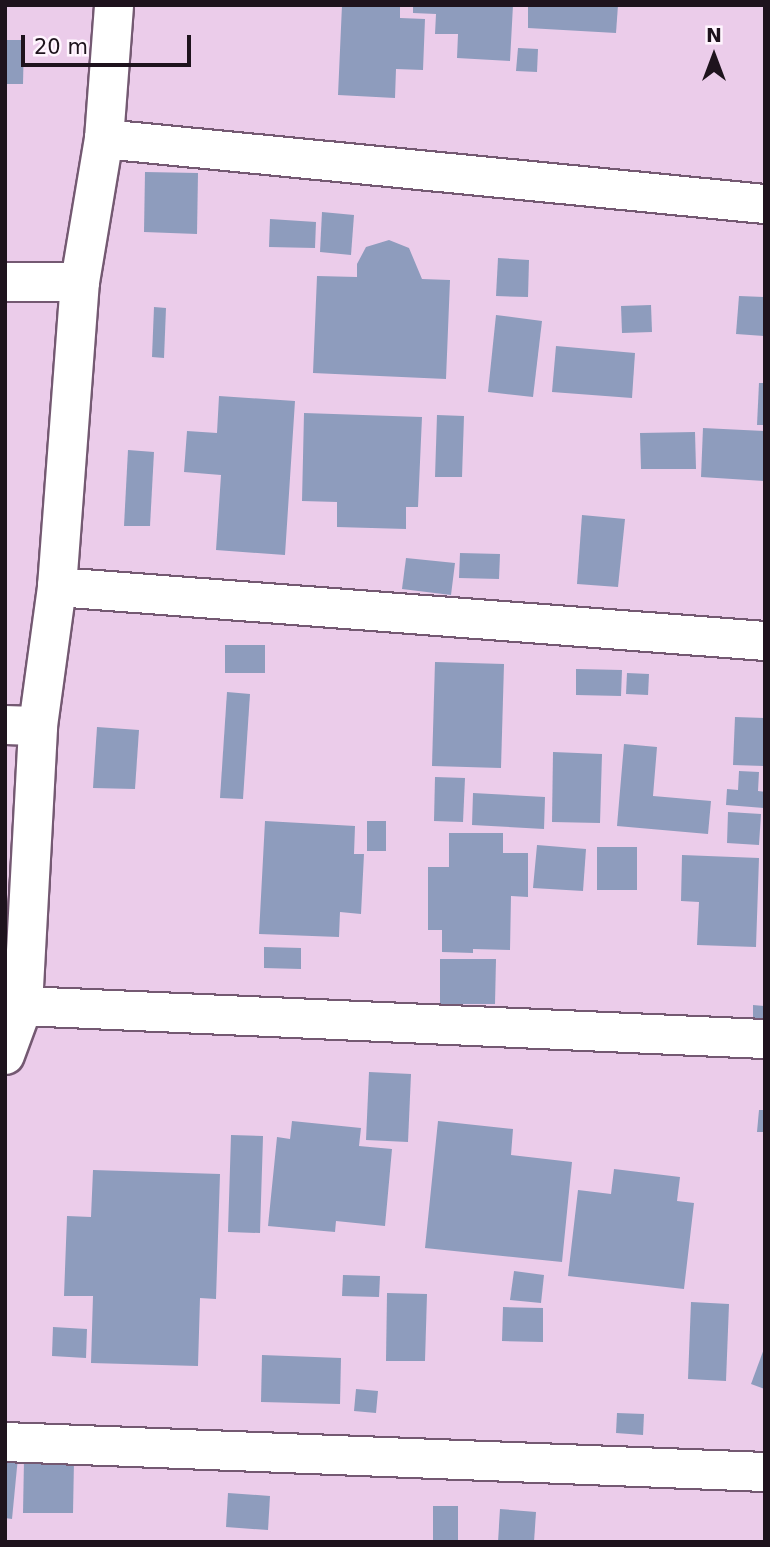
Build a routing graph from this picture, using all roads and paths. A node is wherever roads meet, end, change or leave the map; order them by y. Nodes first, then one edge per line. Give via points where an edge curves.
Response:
1 (114, 5) edge
2 (104, 139) junction
3 (765, 204) edge
4 (5, 282) edge
5 (80, 282) junction
6 (57, 587) junction
7 (765, 641) edge
8 (22, 725) edge
9 (23, 1006) junction
10 (765, 1039) edge
11 (5, 1055) edge
12 (5, 1442) edge
13 (765, 1472) edge

1 - 2 street
2 - 3 street
2 - 5 street
4 - 5 street
5 - 6 street
6 - 7 street
6 - 8 street
8 - 9 street
9 - 10 street
9 - 11 street
12 - 13 street

